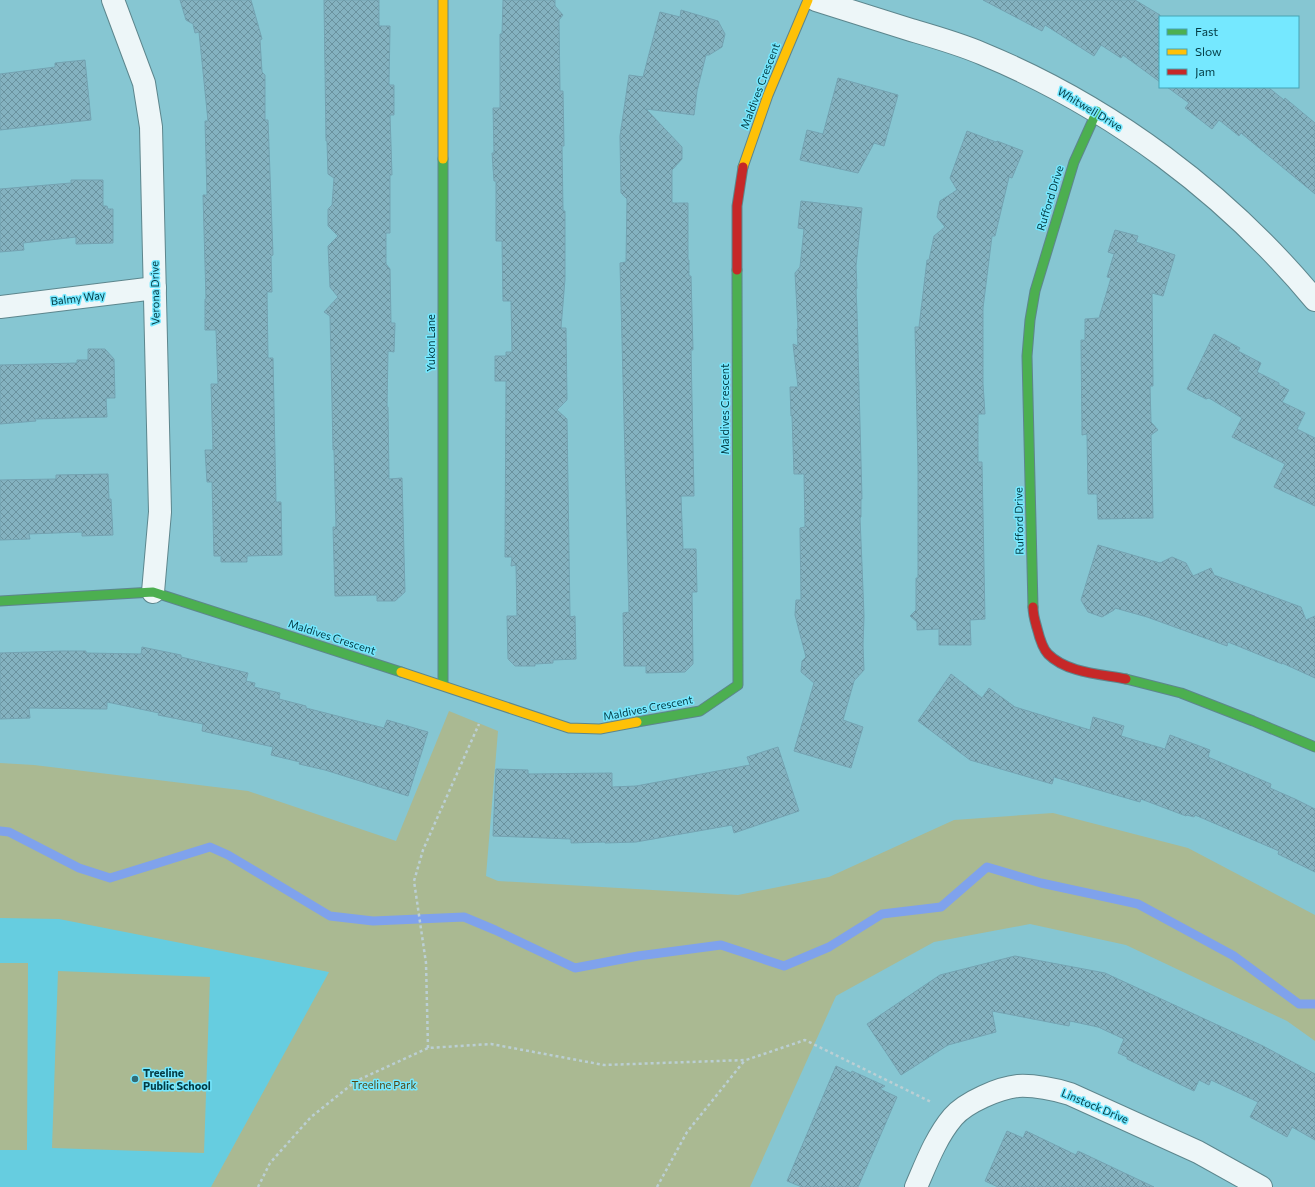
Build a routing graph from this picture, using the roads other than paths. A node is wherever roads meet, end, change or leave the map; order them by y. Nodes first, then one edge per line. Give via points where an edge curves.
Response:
1 (113, 0) edge
2 (443, 0) edge
3 (808, 0) edge
4 (816, 0) edge
5 (1096, 111) junction
6 (155, 288) junction
7 (1315, 300) edge
8 (0, 307) edge
9 (153, 592) junction
10 (0, 601) edge
11 (442, 685) junction
12 (1315, 747) edge
13 (916, 1187) edge
14 (1261, 1187) edge

1 - 6 street, Verona Drive via 144,84 152,127
2 - 11 street, Yukon Lane
3 - 11 street, Maldives Crescent via 768,95 743,165 737,206 738,685 700,711 600,729 569,728
4 - 5 street, Whitwell Drive via 982,53
5 - 7 street, Whitwell Drive via 1194,179 1262,242
5 - 12 street, Rufford Drive via 1074,162 1035,291 1030,320 1027,356 1033,613 1039,637 1047,653 1064,665 1181,694
6 - 8 street, Balmy Way
6 - 9 street, Verona Drive via 160,512
9 - 10 street, Maldives Crescent
9 - 11 street, Maldives Crescent
13 - 14 street, Linstock Drive via 942,1133 954,1116 982,1098 1017,1086 1051,1088 1070,1094 1198,1152

